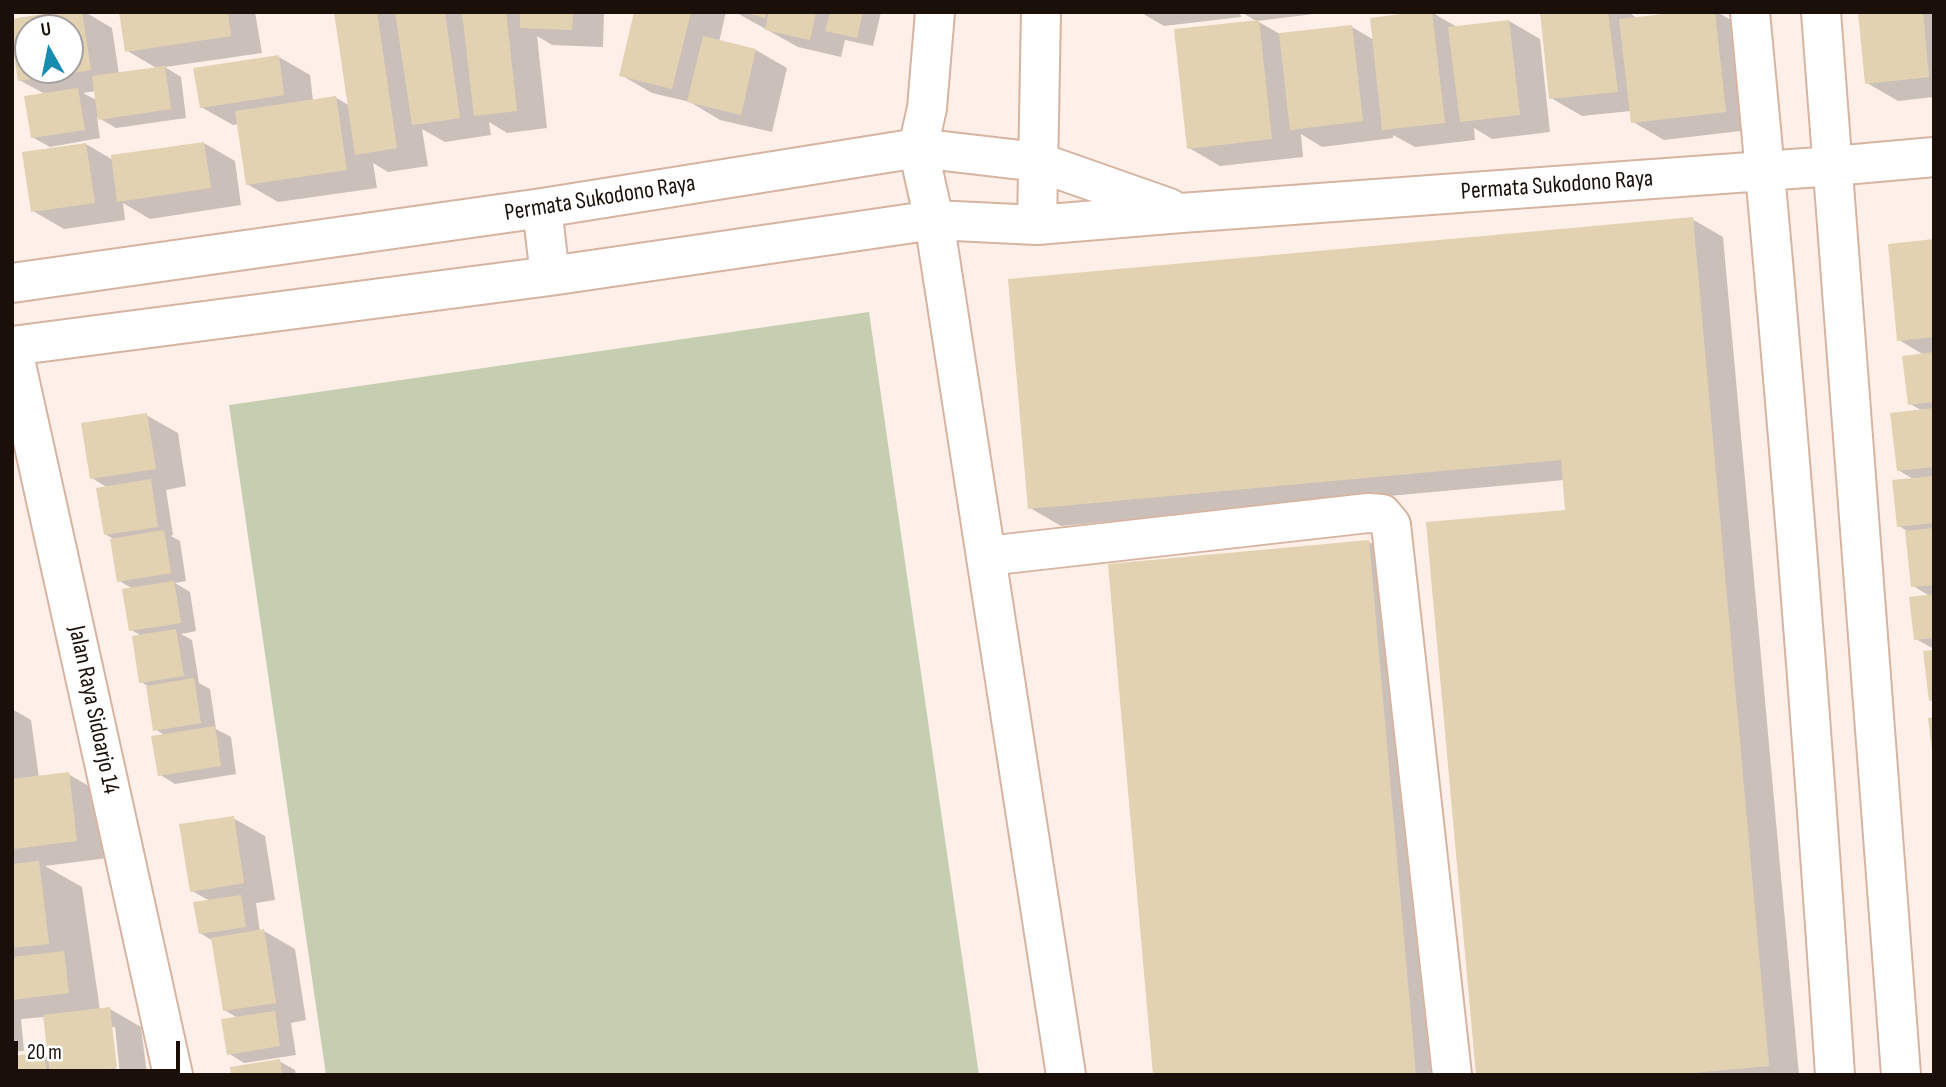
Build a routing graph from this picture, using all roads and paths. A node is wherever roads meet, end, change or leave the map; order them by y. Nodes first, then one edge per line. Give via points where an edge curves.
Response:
1 (935, 12) edge
2 (1041, 12) edge
3 (1750, 12) edge
4 (1821, 12) edge
5 (918, 148) junction
6 (1934, 157) edge
7 (1038, 162) junction
8 (1833, 166) junction
9 (1765, 171) junction
10 (542, 208) junction
11 (1181, 213) junction
12 (934, 220) junction
13 (1037, 225) junction
14 (550, 276) junction
15 (12, 283) edge
16 (12, 346) edge
17 (21, 424) edge
18 (988, 556) junction
19 (173, 1075) edge
20 (1066, 1075) edge
21 (1452, 1075) edge
22 (1835, 1075) edge
23 (1901, 1075) edge

1 - 5 street via 927,108
2 - 7 street
3 - 9 street
4 - 8 street
5 - 7 street, Permata Sukodono Raya
5 - 10 street, Permata Sukodono Raya
5 - 12 street
6 - 8 street, Permata Sukodono Raya
7 - 11 street, Permata Sukodono Raya
7 - 13 street
8 - 9 street, Permata Sukodono Raya
8 - 23 street
9 - 11 street, Permata Sukodono Raya
9 - 22 street
10 - 14 street
10 - 15 street, Permata Sukodono Raya
11 - 13 street, Permata Sukodono Raya
12 - 13 street, Permata Sukodono Raya
12 - 14 street, Permata Sukodono Raya
12 - 18 street
14 - 16 street, Permata Sukodono Raya
16 - 17 street, Jalan Raya Sidoarjo 14
17 - 19 street, Jalan Raya Sidoarjo 14
18 - 20 street
18 - 21 street via 1382,514 1391,525

